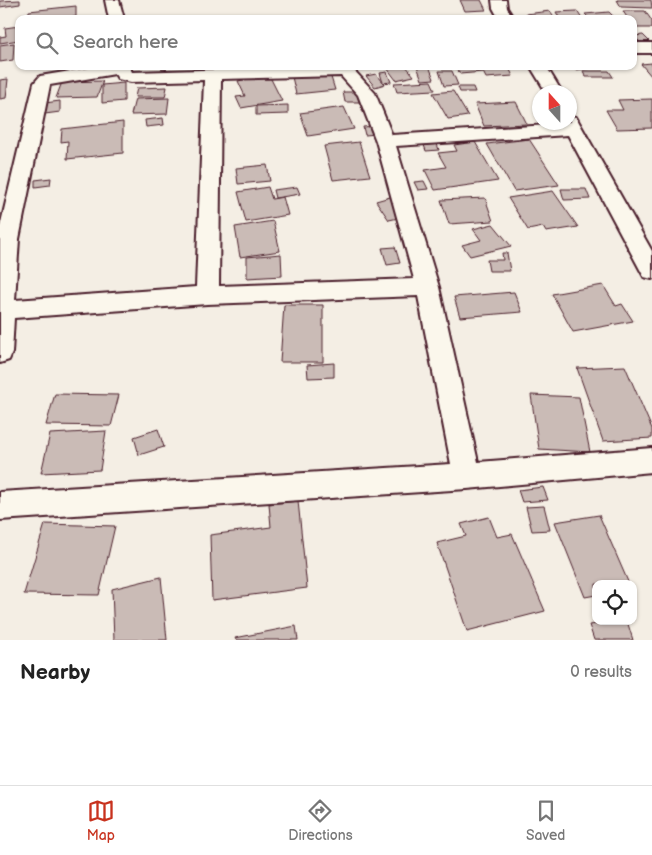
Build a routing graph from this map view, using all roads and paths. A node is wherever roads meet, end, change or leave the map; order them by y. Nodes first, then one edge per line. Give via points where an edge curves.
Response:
1 (112, 0) edge
2 (499, 0) edge
3 (116, 15) edge
4 (504, 15) edge
5 (637, 48) edge
6 (652, 48) edge
7 (104, 70) edge
8 (122, 70) edge
9 (540, 70) edge
10 (213, 75) junction
11 (550, 85) edge
12 (532, 129) edge
13 (575, 130) edge
14 (385, 142) junction
15 (4, 237) edge
16 (652, 271) edge
17 (428, 287) junction
18 (207, 295) junction
19 (3, 310) junction
20 (0, 353) edge
21 (652, 460) edge
22 (467, 476) junction
23 (0, 506) edge

1 - 3 street
2 - 4 street
5 - 6 street
7 - 15 street via 42,83
8 - 10 street via 131,78
9 - 11 street
10 - 14 street via 345,71 366,93
10 - 18 street
12 - 14 street
13 - 16 street
14 - 17 street
15 - 19 street
17 - 18 street
17 - 22 street
18 - 19 street
19 - 20 street
21 - 22 street
22 - 23 street

